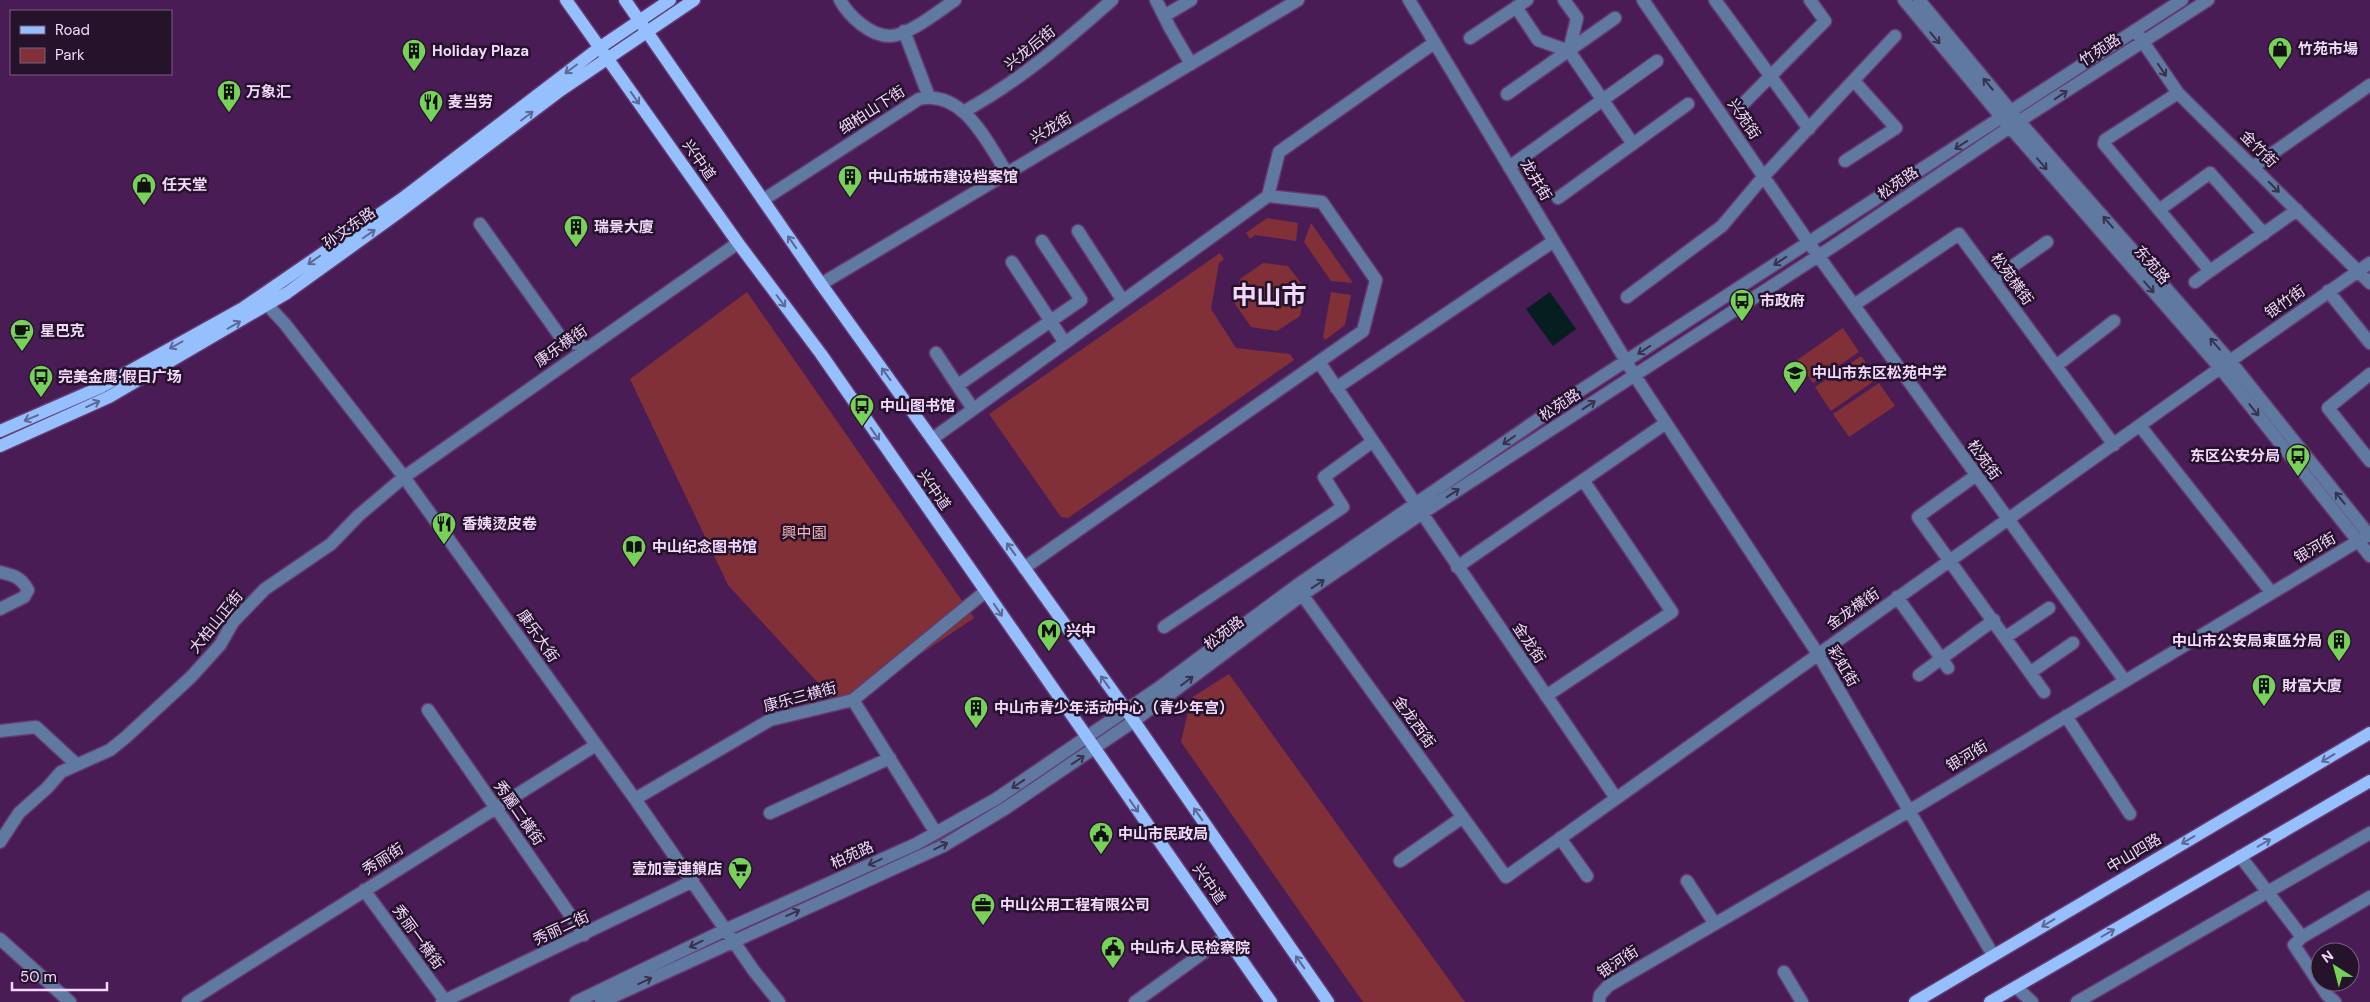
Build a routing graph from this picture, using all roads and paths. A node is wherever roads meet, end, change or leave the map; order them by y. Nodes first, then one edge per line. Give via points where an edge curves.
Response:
1 (566, 0) edge
2 (625, 0) edge
3 (670, 0) edge
4 (694, 0) edge
5 (840, 0) edge
6 (955, 0) edge
7 (1112, 0) edge
8 (1156, 0) edge
9 (1192, 0) edge
10 (1298, 0) edge
11 (1409, 0) edge
12 (1564, 0) edge
13 (1643, 0) edge
14 (1715, 0) edge
15 (1810, 0) edge
16 (1904, 0) edge
17 (1919, 0) edge
18 (2182, 0) edge
19 (2208, 0) edge
20 (1522, 4) edge
21 (1164, 16) junction
22 (1615, 18) dead end
23 (640, 21) junction
24 (2135, 29) junction
25 (904, 31) junction
26 (647, 32) junction
27 (1895, 36) dead end
28 (1470, 38) dead end
29 (1434, 42) junction
30 (2143, 42) junction
31 (600, 48) junction
32 (1569, 51) junction
33 (607, 59) junction
34 (1657, 61) dead end
35 (1191, 64) junction
36 (1771, 76) junction
37 (1854, 81) junction
38 (2370, 85) edge
39 (2178, 93) junction
40 (1507, 94) dead end
41 (929, 97) junction
42 (1604, 101) junction
43 (1688, 104) dead end
44 (1739, 108) dead end
45 (963, 112) junction
46 (2011, 120) junction
47 (1810, 129) junction
48 (1633, 144) junction
49 (1845, 161) dead end
50 (1509, 167) junction
51 (2254, 167) junction
52 (1007, 173) junction
53 (1764, 176) junction
54 (1268, 196) junction
55 (1558, 198) dead end
56 (763, 200) junction
57 (2159, 210) junction
58 (2297, 210) junction
59 (480, 224) dead end
60 (1078, 231) dead end
61 (2264, 234) junction
62 (1042, 241) dead end
63 (1554, 241) junction
64 (2047, 242) dead end
65 (1809, 243) junction
66 (738, 244) junction
67 (1819, 256) junction
68 (1012, 262) dead end
69 (2370, 264) edge
70 (2210, 271) junction
71 (2358, 272) junction
72 (1992, 280) junction
73 (2195, 282) dead end
74 (2370, 283) edge
75 (821, 284) junction
76 (2328, 291) junction
77 (1627, 297) dead end
78 (1123, 300) junction
79 (264, 301) junction
80 (1854, 305) junction
81 (1051, 321) junction
82 (2114, 321) dead end
83 (1065, 343) junction
84 (2370, 343) edge
85 (587, 348) junction
86 (936, 354) dead end
87 (1626, 361) junction
88 (1319, 362) junction
89 (2225, 365) junction
90 (2056, 366) junction
91 (2370, 374) edge
92 (1635, 376) junction
93 (958, 385) junction
94 (1336, 388) junction
95 (973, 409) junction
96 (1666, 423) junction
97 (2140, 426) junction
98 (0, 431) edge
99 (932, 439) junction
100 (1372, 442) junction
101 (2114, 445) junction
102 (0, 446) edge
103 (2370, 461) edge
104 (1975, 476) junction
105 (404, 477) junction
106 (1583, 480) junction
107 (1418, 510) junction
108 (2008, 519) junction
109 (2367, 537) edge
110 (2370, 556) edge
111 (1949, 561) junction
112 (1457, 567) junction
113 (1024, 568) junction
114 (0, 572) edge
115 (986, 591) junction
116 (1299, 591) junction
117 (2271, 592) junction
118 (1897, 598) junction
119 (2049, 608) dead end
120 (0, 609) edge
121 (1994, 620) junction
122 (1164, 627) dead end
123 (2006, 637) junction
124 (2073, 643) dead end
125 (1818, 654) junction
126 (1944, 663) junction
127 (2030, 672) junction
128 (1918, 675) dead end
129 (2125, 681) junction
130 (2044, 692) dead end
131 (1546, 696) junction
132 (853, 700) junction
133 (1125, 709) junction
134 (428, 710) dead end
135 (2066, 716) junction
136 (1134, 721) junction
137 (0, 731) edge
138 (2370, 733) edge
139 (1087, 737) junction
140 (596, 745) junction
141 (1096, 748) junction
142 (890, 758) junction
143 (76, 764) junction
144 (2370, 781) edge
145 (1616, 798) junction
146 (635, 800) junction
147 (496, 807) junction
148 (1909, 811) junction
149 (770, 813) dead end
150 (2130, 814) dead end
151 (1463, 817) junction
152 (936, 833) junction
153 (2370, 833) edge
154 (1560, 838) junction
155 (0, 842) edge
156 (2240, 856) junction
157 (1400, 861) dead end
158 (1587, 876) dead end
159 (1506, 877) joint
160 (1687, 881) dead end
161 (693, 882) junction
162 (364, 890) junction
163 (2269, 891) junction
164 (2370, 897) edge
165 (1715, 924) junction
166 (726, 929) junction
167 (584, 935) junction
168 (1225, 937) junction
169 (2302, 937) junction
170 (0, 939) edge
171 (734, 940) junction
172 (1993, 956) junction
173 (1784, 972) dead end
174 (2016, 987) junction
175 (193, 1001) edge
176 (444, 1001) edge
177 (70, 1002) edge
178 (576, 1002) edge
179 (601, 1002) edge
180 (779, 1002) edge
181 (1135, 1002) edge
182 (1271, 1002) edge
183 (1328, 1002) edge
184 (1599, 1002) edge
185 (1802, 1002) edge
186 (1915, 1002) edge
187 (1990, 1002) edge
188 (2018, 1002) edge
189 (2032, 1002) edge
190 (2077, 1002) edge
191 (2335, 1002) edge

1 - 31 main road, 兴中道
2 - 23 main road, 兴中道
3 - 23 main road, 孙文东路
4 - 26 main road, 孙文东路
5 - 25 street via 856,20 874,31 890,36
6 - 25 street
7 - 45 street, 兴龙后街 via 1017,80
8 - 21 street
9 - 21 street
10 - 35 street, 兴龙街
11 - 29 street, 龙井街
12 - 32 street via 1577,18
13 - 53 street, 兴苑街
14 - 36 street
15 - 36 street via 1825,21
16 -> 46 street, 东苑路
46 -> 17 street, 东苑路
18 - 24 street, 竹苑路
19 - 30 street, 竹苑路
20 - 28 street
20 - 32 street via 1538,40
21 - 35 street
22 - 32 street
23 - 26 main road, 兴中道
23 - 31 main road, 孙文东路
24 - 30 street, 金竹街
24 - 46 street, 竹苑路
25 - 41 street
26 - 33 main road, 孙文东路
26 - 56 main road, 兴中道
27 - 37 street
29 - 50 street, 龙井街
29 - 54 street via 1279,152
30 -> 39 street, 金竹街
46 -> 30 street, 竹苑路
31 - 33 main road, 兴中道
31 -> 79 main road, 孙文东路
32 - 40 street
32 - 42 street
33 -> 66 main road, 兴中道
79 -> 33 main road, 孙文东路 via 398,213
34 - 42 street
35 - 52 street, 兴龙街
36 - 44 street
36 - 47 street
37 - 47 street
37 - 49 street via 1896,128
38 - 51 street
39 - 51 street, 金竹街
39 - 57 street via 2105,140 2106,148
41 - 45 street, 细柏山下街 via 942,98
41 - 56 street, 细柏山下街 via 919,99
42 - 48 street
42 - 50 street
43 - 48 street
45 - 52 street, 细柏山下街 via 979,128
46 -> 65 street, 松苑路
46 - 67 street, 松苑路
46 - 89 street, 东苑路
47 - 53 street
48 - 55 street
50 - 63 street, 龙井街
51 -> 58 street, 金竹街
52 - 75 street, 兴龙街
53 - 65 street, 兴苑街
53 - 77 street via 1722,226
54 - 78 street
54 - 88 street via 1322,202 1376,280 1364,331
75 -> 56 main road, 兴中道
57 - 61 street via 2210,173
57 - 70 street
58 - 61 street
58 - 71 street, 金竹街
59 - 85 street via 562,339
60 - 78 street
61 - 70 street
62 - 81 street via 1082,300
63 - 87 street, 龙井街
63 - 94 street
64 - 72 street
65 - 67 street, 兴苑街
65 -> 87 street, 松苑路
66 - 85 street, 康乐横街
66 -> 115 main road, 兴中道 via 820,354
67 - 80 street, 松苑街
67 - 92 street, 松苑路
68 - 81 street
69 - 71 street, 银竹街
70 - 73 street
71 - 74 street, 金竹街
71 - 76 street, 银竹街
72 - 80 street, 松苑横街 via 1959,234
72 - 90 street, 松苑横街
99 -> 75 main road, 兴中道
76 - 84 street
76 - 89 street, 银竹街
78 - 83 street
79 -> 98 main road, 孙文东路 via 101,387
102 -> 79 main road, 孙文东路 via 109,397
79 - 105 street, 康乐大街
80 - 104 street, 松苑街
81 - 83 street
81 - 93 street
82 - 90 street
83 - 95 street
85 - 105 street, 康乐横街
86 - 93 street
87 - 92 street, 龙井街
87 -> 107 street, 松苑路
88 - 94 street, 金龙街
88 - 113 street
89 - 97 street, 金龙横街
89 - 109 street, 东苑路
90 - 101 street, 松苑横街
91 - 103 street via 2328,408
92 - 96 street, 彩虹街
107 -> 92 street, 松苑路
93 - 95 street
94 - 100 street, 金龙街
95 - 99 street
96 - 106 street
96 - 125 street, 彩虹街
97 - 101 street, 金龙横街
97 - 117 street
113 -> 99 main road, 兴中道
100 - 107 street, 金龙街
100 - 122 street via 1324,477 1342,507
101 - 108 street, 金龙横街
104 - 108 street, 松苑街
104 - 111 street via 1918,517
105 - 140 street, 康乐大街
105 - 143 street, 大柏山正街 via 358,516 332,544 265,588 234,622 214,652 154,713 110,750
106 - 112 street
106 - 131 street via 1672,612
107 - 112 street, 金龙街
107 - 116 street, 松苑路
108 - 111 street, 金龙横街
108 - 129 street, 松苑街
109 - 110 street, 东苑路
109 - 117 street, 银河街
111 - 118 street, 金龙横街
111 - 121 street
112 - 131 street, 金龙街
133 -> 113 main road, 兴中道
114 - 120 street via 24,581 28,590 24,596
115 - 132 street, 康乐三横街
115 -> 139 main road, 兴中道
116 - 133 street, 松苑路
136 -> 116 street, 松苑路
116 - 151 street, 金龙西街
117 - 129 street, 银河街
118 - 125 street, 金龙横街
118 - 126 street
119 - 123 street
121 - 123 street
121 - 126 street
123 - 127 street
124 - 127 street
125 - 145 street, 金龙横街
125 - 148 street, 彩虹街
126 - 128 street
127 - 130 street
129 - 135 street, 银河街
131 - 145 street, 金龙街
132 - 142 street
132 - 146 street, 康乐三横街 via 770,720
133 - 136 main road, 兴中道
133 - 139 street, 柏苑路
134 - 147 street, 秀麗二橫街
135 - 148 street, 银河街
135 - 150 street
136 - 141 street, 柏苑路
183 -> 136 main road, 兴中道
137 - 143 street via 36,727
138 -> 172 main road, 中山四路
139 - 141 main road, 兴中道
139 -> 152 street, 柏苑路 via 996,799
140 - 146 street, 康乐大街
140 - 147 street, 秀丽街
141 -> 168 main road, 兴中道
171 -> 141 street, 柏苑路 via 943,846
142 - 149 street
142 - 152 street
143 - 155 street, 大柏山正街 via 62,772 19,814
156 -> 144 main road
145 - 154 street, 金龙横街
146 - 161 street, 康乐大街
147 - 162 street, 秀丽街
147 - 167 street, 秀麗二橫街
148 - 165 street, 银河街
148 - 172 street, 彩虹街
151 - 157 street
151 - 159 street, 金龙西街
152 -> 166 street, 柏苑路
153 - 163 street
154 - 158 street
154 - 159 street, 金龙横街
156 - 163 street
174 -> 156 main road
160 - 165 street
161 - 166 street, 康乐大街
161 - 167 street, 秀丽二街
162 - 175 street, 秀丽街
162 - 176 street, 秀丽一横街
163 - 169 street
163 - 190 street
164 - 169 street
165 - 184 street, 银河街 via 1608,986 1600,994
166 - 171 street, 康乐大街
166 -> 178 street, 柏苑路
167 - 176 street, 秀丽二街
168 - 181 street
168 - 182 main road, 兴中道
169 - 191 street via 2294,945
170 - 177 street
179 -> 171 street, 柏苑路
171 - 180 street, 康乐大街
172 - 186 main road, 中山四路
173 - 185 street
174 - 187 main road
174 - 188 street
174 - 189 street

